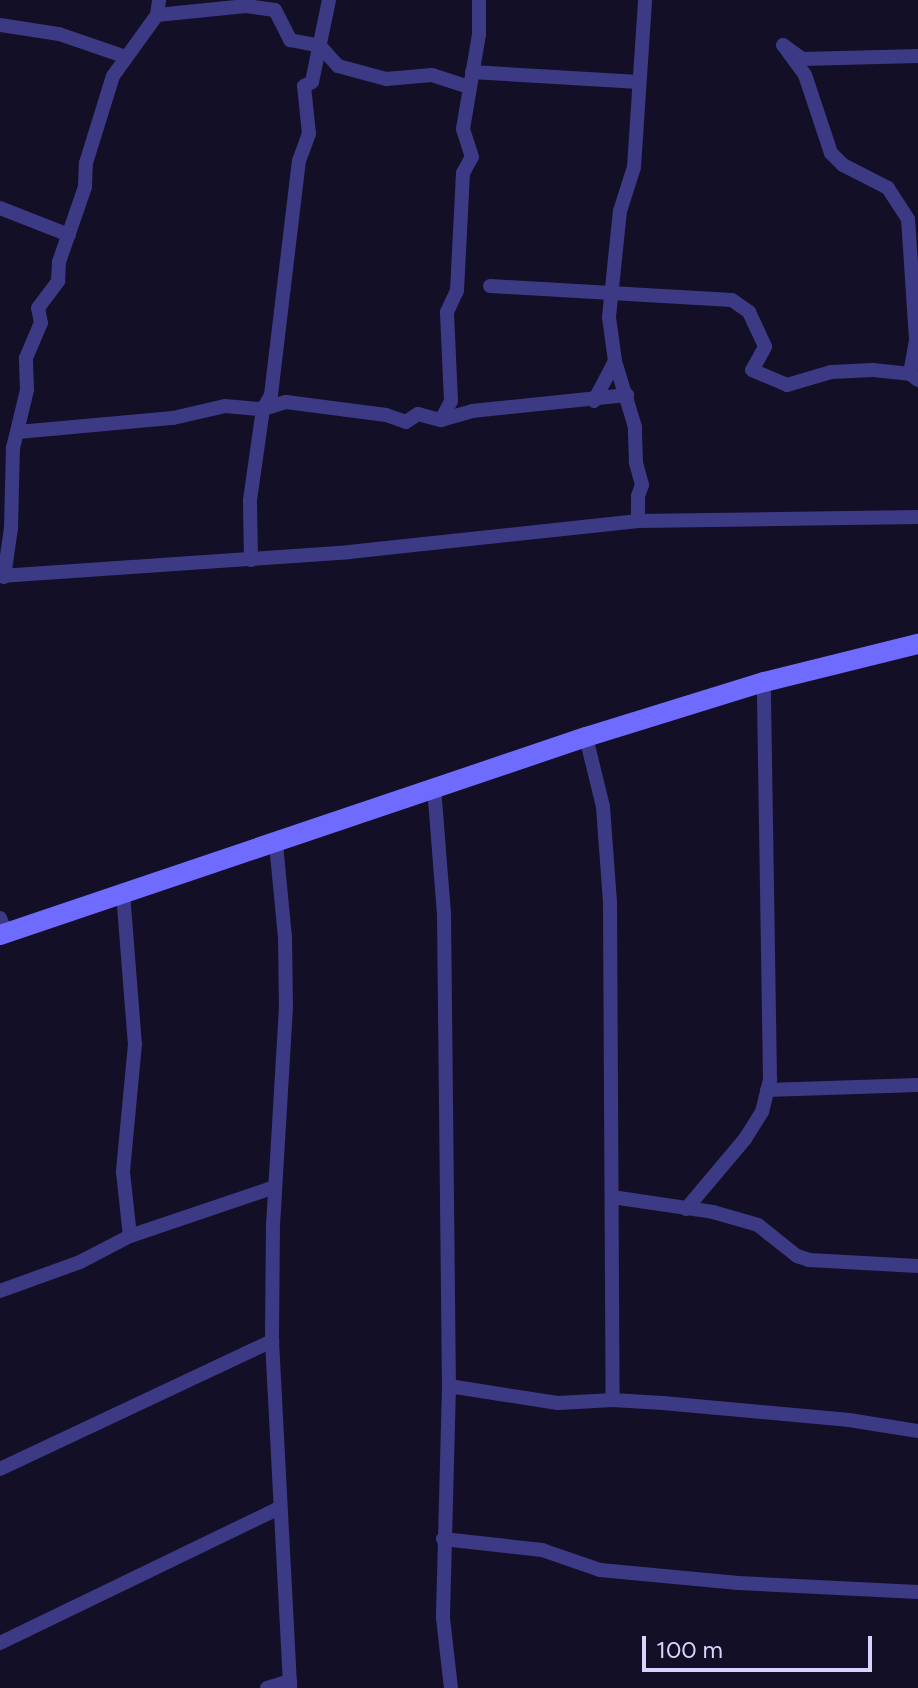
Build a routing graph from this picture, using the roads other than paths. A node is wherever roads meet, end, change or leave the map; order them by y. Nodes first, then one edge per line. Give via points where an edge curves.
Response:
1 (329, 0) edge
2 (479, 0) edge
3 (645, 0) edge
4 (158, 8) edge
5 (0, 25) edge
6 (320, 46) junction
7 (918, 56) edge
8 (126, 57) junction
9 (471, 79) junction
10 (639, 82) junction
11 (0, 208) edge
12 (69, 235) junction
13 (490, 286) dead end
14 (612, 291) junction
15 (615, 361) junction
16 (914, 377) edge
17 (627, 395) junction
18 (451, 401) junction
19 (594, 401) junction
20 (263, 409) junction
21 (472, 411) junction
22 (441, 420) junction
23 (18, 432) junction
24 (918, 517) edge
25 (638, 521) junction
26 (251, 560) junction
27 (2, 577) edge
28 (918, 644) edge
29 (764, 682) junction
30 (586, 737) junction
31 (434, 787) junction
32 (276, 844) junction
33 (123, 893) junction
34 (2, 929) edge
35 (918, 1085) edge
36 (767, 1090) junction
37 (275, 1187) junction
38 (612, 1197) junction
39 (686, 1209) junction
40 (130, 1236) junction
41 (918, 1266) edge
42 (0, 1291) edge
43 (272, 1341) junction
44 (449, 1386) junction
45 (613, 1400) junction
46 (918, 1431) edge
47 (0, 1469) edge
48 (279, 1508) junction
49 (443, 1539) junction
50 (918, 1592) edge
51 (0, 1643) edge
52 (290, 1684) edge
53 (267, 1688) edge
54 (451, 1688) edge

1 - 6 street
2 - 9 street
3 - 10 street
4 - 6 street via 275,10 290,40
4 - 8 street
5 - 8 street via 59,34
6 - 9 street via 338,66 386,79
6 - 20 street via 312,82 304,86 309,134 299,161 271,395
7 - 16 street via 802,59 783,45 805,75 831,153 888,188 908,219
8 - 12 street via 113,76
9 - 10 street
9 - 18 street via 463,129 472,157 463,173 457,291 447,312
10 - 14 street via 634,167 620,211
11 - 12 street
12 - 23 street via 58,281 38,308 41,323 26,358 27,390
13 - 14 street
14 - 15 street via 609,317
14 - 16 street via 732,300 749,312 765,347 752,370 787,385 831,372 873,370
15 - 17 street
15 - 19 street
17 - 19 street
17 - 25 street via 642,485
18 - 21 street
18 - 22 street
19 - 21 street
20 - 22 street via 302,402 406,422 418,414
20 - 23 street via 225,406 173,418
20 - 26 street via 250,500
21 - 22 street
23 - 27 street
24 - 25 street
25 - 26 street
26 - 27 street
28 - 29 main road
29 - 30 main road
29 - 36 street
30 - 31 main road
30 - 38 street via 603,807 610,903
31 - 32 main road
31 - 44 street via 444,913
32 - 33 main road
32 - 37 street via 286,1007
33 - 34 main road
33 - 40 street via 135,1044 123,1172
35 - 36 street
36 - 39 street via 762,1112 745,1139
37 - 40 street
37 - 43 street
38 - 39 street
38 - 45 street
39 - 41 street via 758,1225 809,1260
40 - 42 street via 80,1262
43 - 47 street
43 - 48 street
44 - 45 street via 558,1403
44 - 49 street
45 - 46 street
48 - 51 street
48 - 52 street
49 - 50 street via 542,1550 600,1570
49 - 54 street via 443,1618
52 - 53 street

